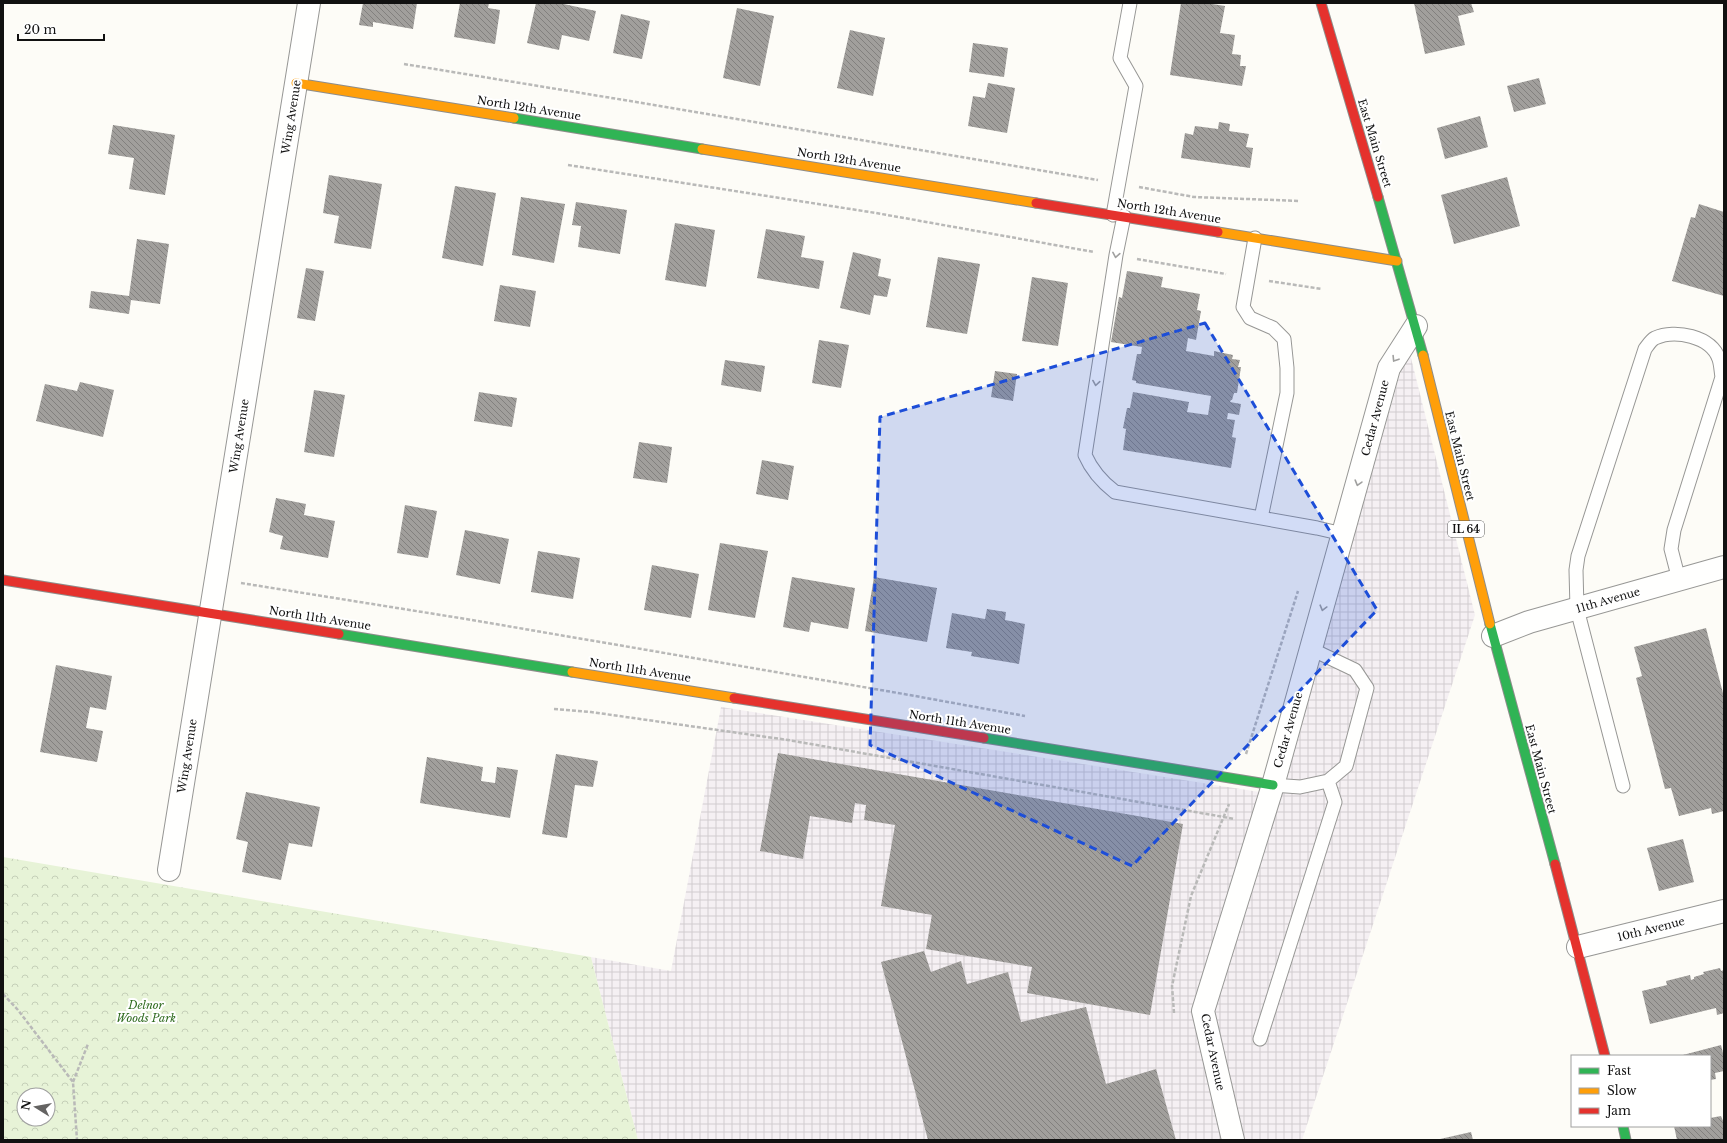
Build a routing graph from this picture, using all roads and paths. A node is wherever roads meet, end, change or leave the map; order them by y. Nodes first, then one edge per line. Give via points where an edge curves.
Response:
1 (309, 3) edge
2 (1130, 3) edge
3 (1321, 3) edge
4 (404, 64) dead end
5 (296, 82) junction
6 (568, 165) dead end
7 (1118, 184) junction
8 (1300, 201) dead end
9 (1118, 216) junction
10 (1255, 238) junction
11 (1116, 255) junction
12 (1397, 261) junction
13 (1248, 277) junction
14 (1322, 289) dead end
15 (1416, 326) junction
16 (1261, 518) junction
17 (1343, 534) junction
18 (1724, 567) edge
19 (3, 580) edge
20 (1679, 580) junction
21 (240, 583) dead end
22 (1298, 589) dead end
23 (1577, 609) junction
24 (211, 612) junction
25 (1493, 636) junction
26 (1311, 649) junction
27 (554, 709) dead end
28 (1026, 717) dead end
29 (1239, 752) dead end
30 (1247, 753) junction
31 (1253, 755) dead end
32 (1239, 779) junction
33 (1328, 781) junction
34 (1273, 785) junction
35 (1624, 786) dead end
36 (1224, 816) junction
37 (1260, 826) junction
38 (169, 870) dead end
39 (1724, 911) edge
40 (1578, 947) junction
41 (3, 994) edge
42 (1174, 1013) dead end
43 (1260, 1039) dead end
44 (88, 1044) dead end
45 (1605, 1055) edge
46 (73, 1082) junction
47 (1623, 1127) edge
48 (77, 1140) edge
49 (1233, 1140) edge
50 (1626, 1140) edge

1 - 5 street, Wing Avenue
2 - 7 lane via 1120,58 1136,86
3 - 12 street, East Main Street / IL 64
4 - 7 path
5 - 9 street, North 12th Avenue
5 - 24 street, Wing Avenue
6 - 11 path via 876,213
7 - 8 path via 1194,197
7 - 9 lane
9 - 10 street, North 12th Avenue
9 -> 11 lane
10 - 12 street, North 12th Avenue
10 - 13 lane
11 - 13 path
11 -> 16 lane via 1085,456 1090,467 1104,484 1115,492
12 - 15 street, East Main Street / IL 64
13 - 14 path
13 - 16 lane via 1243,307 1250,318 1273,328 1284,339 1287,368 1287,393
15 -> 17 street, Cedar Avenue via 1389,368
15 - 25 street, East Main Street / IL 64
16 - 17 lane
17 -> 26 street, Cedar Avenue
18 - 20 street, 11th Avenue
19 - 24 street, North 11th Avenue
20 - 23 street, 11th Avenue
20 - 23 lane via 1671,548 1674,530 1722,378 1719,358 1710,346 1699,339 1666,334 1653,339 1645,349 1592,512 1577,563
21 - 28 path via 466,619
22 - 30 path
23 - 25 street, 11th Avenue via 1529,622
23 - 35 lane
24 - 32 street, North 11th Avenue
24 - 38 street, Wing Avenue
25 - 40 street, East Main Street / IL 64
26 - 33 lane via 1354,670 1367,688 1346,766
26 - 34 street, Cedar Avenue
27 - 36 path via 592,712 788,740
29 - 30 path
30 - 31 path
30 - 32 path
32 - 34 street, North 11th Avenue
32 - 36 path
33 - 34 lane via 1300,787
33 - 43 lane via 1335,802
34 - 37 street, Cedar Avenue
36 - 37 path
36 - 42 path via 1192,896 1172,986
37 - 49 street, Cedar Avenue via 1203,1011
39 - 40 street, 10th Avenue
40 - 45 street, East Main Street / IL 64
41 - 46 path
44 - 46 path
46 - 48 path
47 - 50 street

